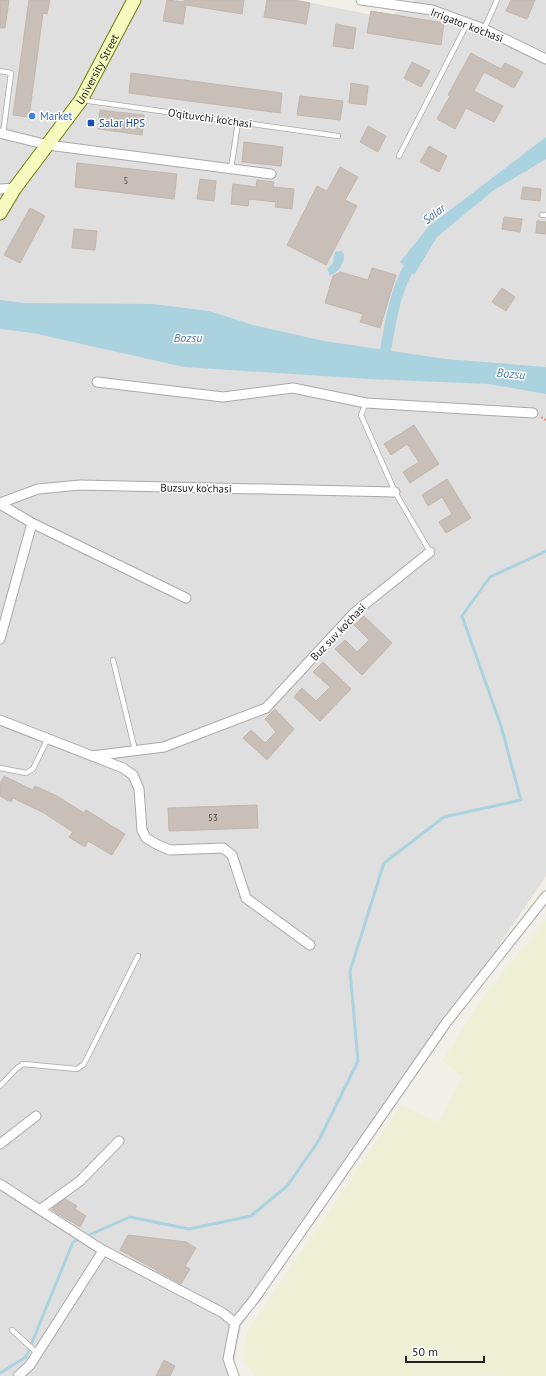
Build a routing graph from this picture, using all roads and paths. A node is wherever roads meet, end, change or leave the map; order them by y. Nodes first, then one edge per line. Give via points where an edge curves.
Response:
1 (134, 0) edge
2 (361, 0) edge
3 (497, 0) edge
4 (407, 3) edge
5 (467, 24) junction
6 (484, 29) junction
7 (546, 59) edge
8 (0, 71) edge
9 (81, 100) junction
10 (238, 122) junction
11 (2, 134) edge
12 (338, 136) dead end
13 (48, 145) junction
14 (399, 156) dead end
15 (231, 169) junction
16 (271, 174) dead end
17 (15, 188) junction
18 (0, 189) edge
19 (0, 213) edge
20 (97, 382) dead end
21 (366, 403) junction
22 (533, 413) dead end
23 (395, 492) junction
24 (0, 504) edge
25 (32, 523) junction
26 (430, 552) joint
27 (186, 598) dead end
28 (0, 639) edge
29 (113, 660) dead end
30 (0, 720) edge
31 (48, 738) junction
32 (136, 750) junction
33 (90, 756) junction
34 (0, 768) edge
35 (546, 896) edge
36 (310, 945) dead end
37 (138, 956) dead end
38 (0, 1086) edge
39 (36, 1116) dead end
40 (119, 1141) dead end
41 (0, 1144) edge
42 (0, 1184) edge
43 (41, 1209) junction
44 (101, 1249) junction
45 (235, 1323) junction
46 (12, 1330) dead end
47 (35, 1352) junction
48 (18, 1376) edge
49 (234, 1376) edge

1 - 9 main road, University Street
2 - 4 street, Irrigator ko'chasi
3 - 6 lane
4 - 5 street, Irrigator ko'chasi
5 - 6 street, Irrigator ko'chasi
5 - 14 lane
6 - 7 street, Irrigator ko'chasi
8 - 11 lane via 11,73
9 - 10 lane, O'qituvchi ko'chasi
9 - 13 main road, University Street
10 - 12 lane, O'qituvchi ko'chasi
10 - 15 lane
11 - 13 street
13 - 15 street
13 - 17 main road, University Street
15 - 16 street
17 - 18 street
17 - 19 main road, University Street
20 - 21 street via 223,397 293,388
21 - 22 street
21 - 23 lane, Buz suv ko'chasi via 361,415
23 - 24 street, Buzsuv ko'chasi via 80,485 38,489
23 - 26 lane, Buz suv ko'chasi
24 - 25 street
25 - 27 street
25 - 28 street
26 - 32 street, Buz suv ko'chasi via 354,613 266,708 164,747
29 - 32 lane
30 - 31 street
31 - 33 street
31 - 34 lane via 33,769 26,773
32 - 33 street, Buz suv ko'chasi
33 - 36 street via 123,768 133,775 139,789 142,830 146,838 170,850 223,848 232,855 246,898
35 - 45 street via 446,1023
37 - 38 lane via 84,1064 77,1069 23,1064
39 - 41 street
40 - 43 street via 80,1181
42 - 43 street
43 - 44 street
44 - 45 street via 223,1313
44 - 47 street
45 - 49 street via 228,1359
46 - 47 lane
47 - 48 street via 30,1365

